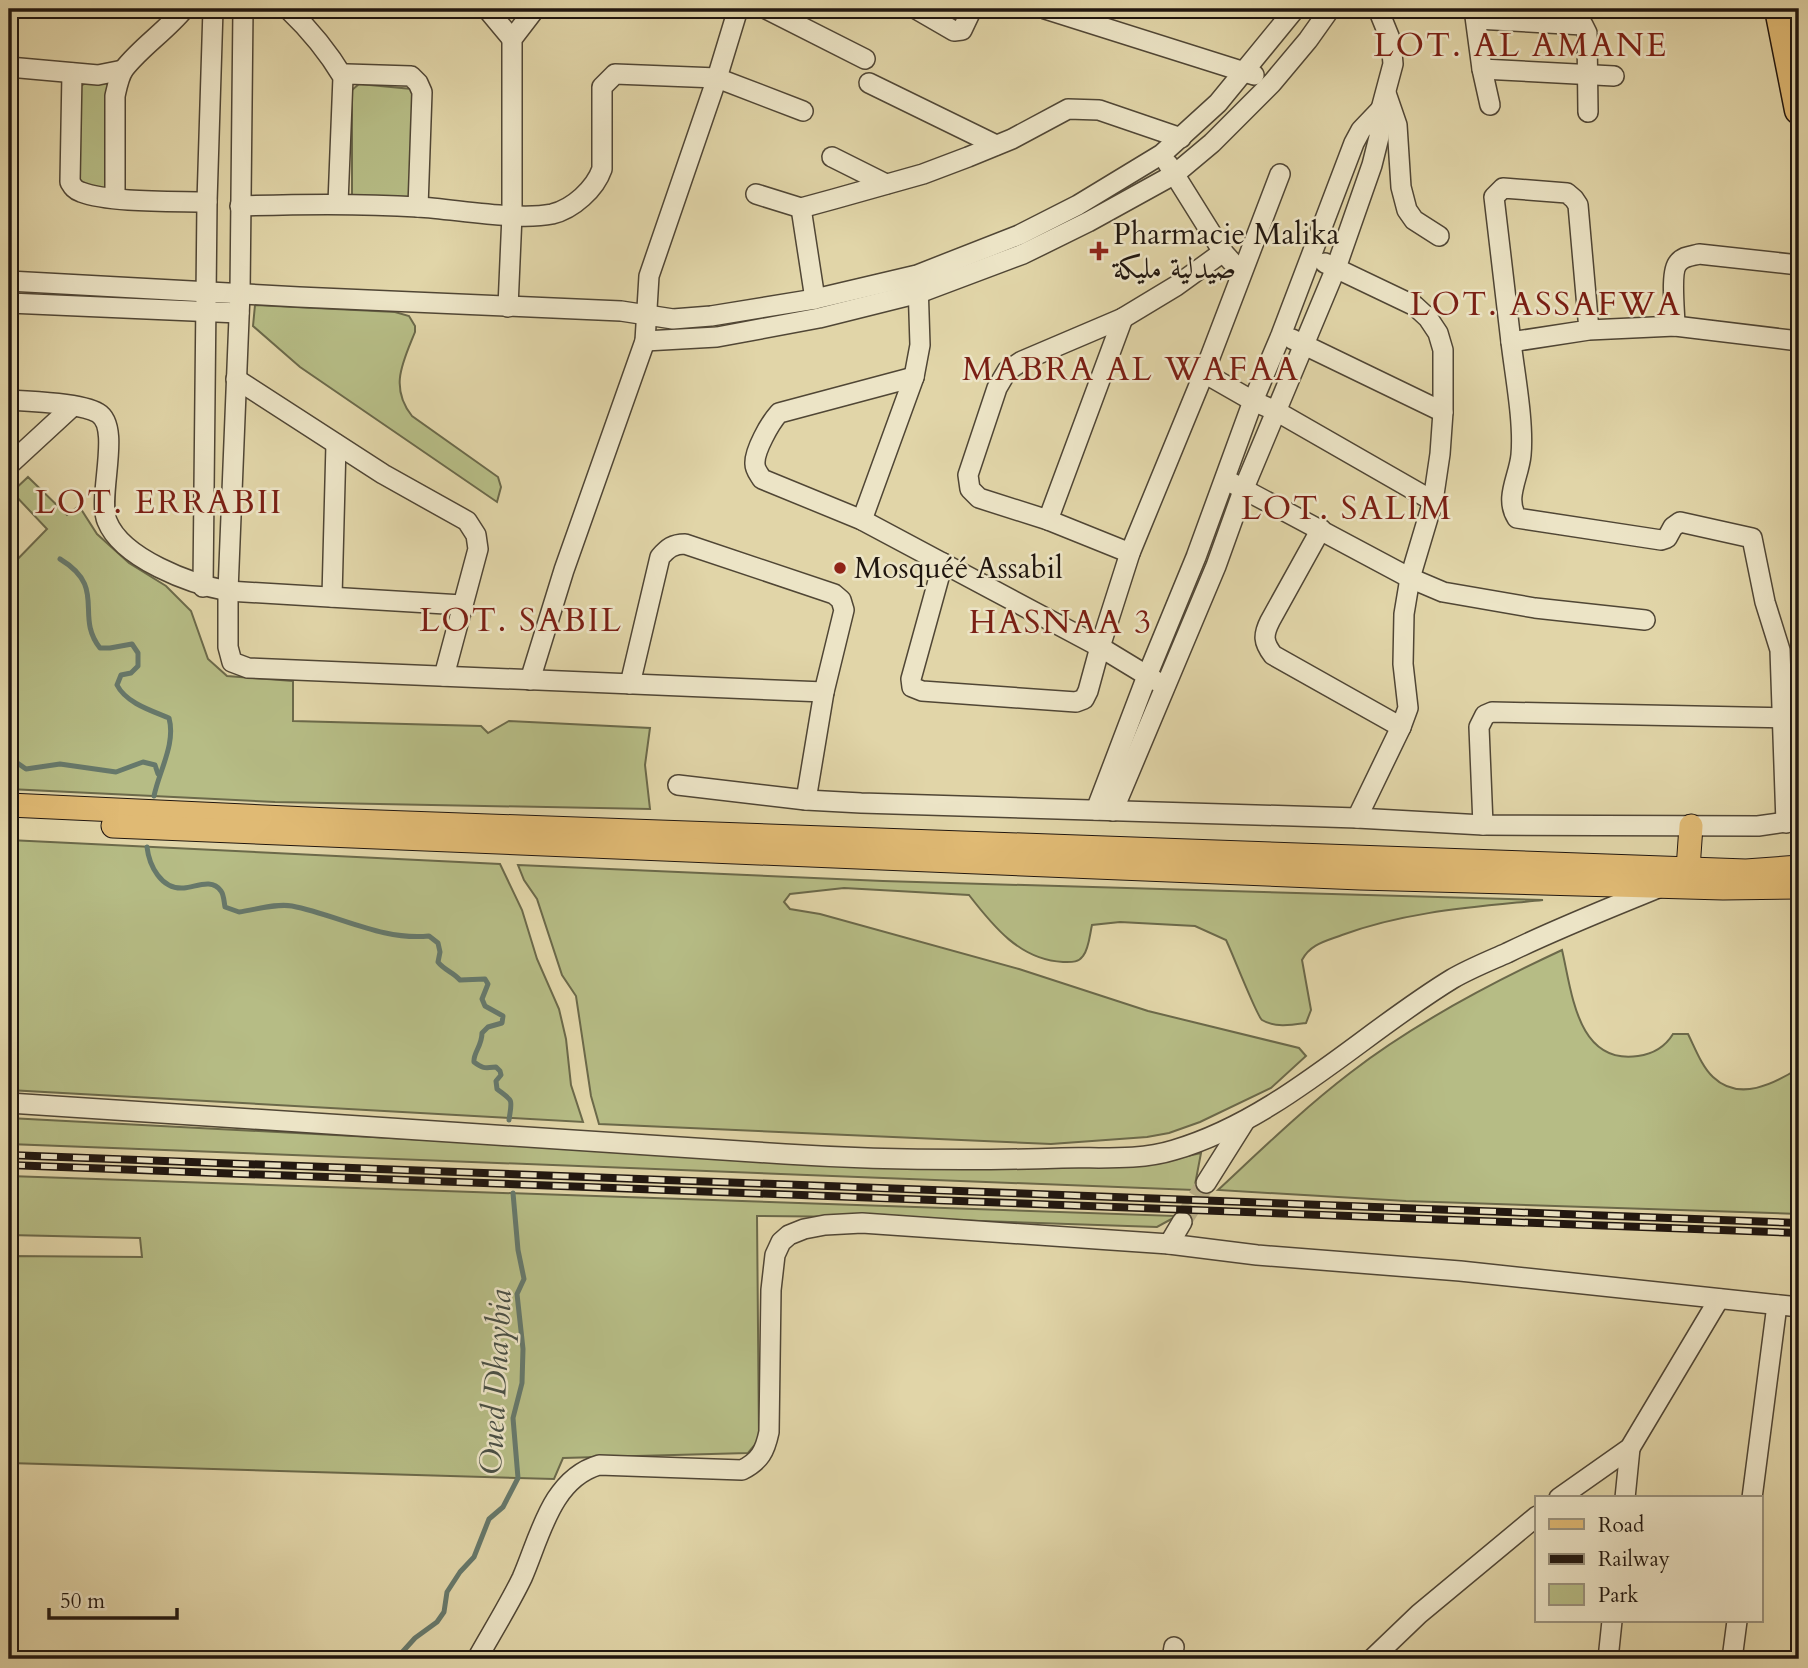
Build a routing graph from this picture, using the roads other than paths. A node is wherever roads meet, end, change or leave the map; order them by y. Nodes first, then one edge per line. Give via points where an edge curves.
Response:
1 (184, 9) edge
2 (215, 9) edge
3 (243, 9) edge
4 (288, 9) edge
5 (487, 9) edge
6 (535, 9) edge
7 (738, 9) edge
8 (766, 9) edge
9 (916, 9) edge
10 (972, 9) edge
11 (1045, 9) edge
12 (1295, 9) edge
13 (1329, 9) edge
14 (1378, 9) edge
15 (1779, 9) edge
16 (1475, 14) edge
17 (512, 40) junction
18 (865, 60) dead end
19 (9, 67) edge
20 (1482, 69) junction
21 (123, 70) junction
22 (1246, 72) junction
23 (72, 73) junction
24 (1588, 74) junction
25 (1615, 76) dead end
26 (343, 77) junction
27 (717, 78) junction
28 (869, 83) dead end
29 (1272, 83) junction
30 (1383, 100) junction
31 (1490, 105) dead end
32 (1799, 110) edge
33 (803, 111) dead end
34 (1588, 112) dead end
35 (1181, 138) junction
36 (996, 145) junction
37 (1162, 154) junction
38 (832, 157) dead end
39 (1175, 174) junction
40 (1280, 174) dead end
41 (886, 184) junction
42 (756, 194) dead end
43 (116, 198) junction
44 (207, 202) junction
45 (338, 203) junction
46 (240, 206) junction
47 (418, 207) junction
48 (801, 208) junction
49 (512, 215) junction
50 (1439, 236) dead end
51 (1223, 252) junction
52 (1311, 258) junction
53 (1799, 265) edge
54 (1336, 268) junction
55 (1242, 273) junction
56 (9, 281) edge
57 (918, 284) junction
58 (240, 293) junction
59 (815, 299) junction
60 (207, 301) junction
61 (9, 303) edge
62 (508, 307) junction
63 (239, 313) junction
64 (645, 316) junction
65 (1123, 318) junction
66 (1675, 326) junction
67 (1589, 330) junction
68 (1281, 335) junction
69 (645, 341) junction
70 (1799, 341) edge
71 (1511, 342) junction
72 (1304, 344) junction
73 (1204, 373) junction
74 (914, 377) junction
75 (236, 379) junction
76 (9, 400) edge
77 (1253, 401) junction
78 (73, 406) junction
79 (1276, 411) junction
80 (1443, 412) junction
81 (336, 444) junction
82 (9, 465) edge
83 (1225, 480) junction
84 (1244, 488) junction
85 (1433, 501) junction
86 (862, 520) junction
87 (1048, 520) junction
88 (1321, 529) junction
89 (1130, 553) junction
90 (1196, 557) junction
91 (943, 563) junction
92 (1216, 566) junction
93 (1410, 578) junction
94 (202, 587) junction
95 (228, 592) junction
96 (332, 597) junction
97 (462, 605) junction
98 (1645, 620) dead end
99 (1100, 647) junction
100 (444, 676) junction
101 (1146, 676) junction
102 (530, 680) junction
103 (630, 684) junction
104 (1165, 686) junction
105 (824, 692) junction
106 (1791, 718) edge
107 (1401, 727) junction
108 (678, 785) dead end
109 (806, 800) junction
110 (9, 805) edge
111 (1105, 810) junction
112 (1357, 818) junction
113 (9, 821) edge
114 (1793, 821) edge
115 (1483, 825) junction
116 (1691, 826) junction
117 (1799, 867) edge
118 (1688, 869) junction
119 (1660, 886) junction
120 (1799, 887) edge
121 (9, 1102) edge
122 (1246, 1121) junction
123 (1206, 1183) tunnel mouth
124 (1182, 1222) tunnel mouth
125 (1168, 1244) junction
126 (1719, 1299) junction
127 (1777, 1305) junction
128 (1799, 1307) edge
129 (1630, 1448) junction
130 (1562, 1496) edge
131 (1625, 1496) edge
132 (1752, 1496) edge
133 (1535, 1518) edge
134 (1612, 1622) edge
135 (1737, 1622) edge
136 (477, 1659) edge
137 (1372, 1659) edge
138 (1608, 1659) edge
139 (1732, 1659) edge

1 - 21 street
2 - 3 street
2 - 44 street
3 - 46 street
4 - 26 street
5 - 17 street
6 - 17 street
7 - 27 street
8 - 18 street
9 - 10 street via 954,31 962,30
11 - 22 street
12 - 22 street
13 - 29 street
14 - 30 street via 1391,41 1393,64
15 - 32 highway
16 - 20 street
16 - 24 street via 1583,25
17 - 49 street
19 - 23 street
20 - 24 street
20 - 31 street
21 - 23 street via 98,75
21 - 43 street via 115,96
22 - 29 street
22 - 35 street
23 - 43 street via 70,182 83,193
24 - 25 street
24 - 34 street
26 - 45 street
26 - 47 street via 411,76 418,83 422,92
27 - 33 street
27 - 49 street via 615,74 602,87 602,169 597,182 566,209
27 - 64 street via 649,276
28 - 36 street
29 - 39 street
30 - 50 street via 1397,125 1407,210
30 - 52 street via 1354,143
30 - 54 street via 1374,158
35 - 36 street via 1099,110 1068,108
35 - 37 street
36 - 41 street
37 - 39 street
37 - 57 street via 1078,205
38 - 41 street
39 - 51 street
39 - 57 street via 1023,254 977,273
40 - 55 street
41 - 48 street
42 - 48 street
43 - 44 street
44 - 60 street
45 - 46 street
45 - 47 street
46 - 58 street
47 - 49 street
48 - 59 street
49 - 62 street
51 - 55 street
51 - 65 street
52 - 54 street
52 - 68 street
53 - 66 street via 1699,254 1686,257 1674,272
54 - 72 street
54 - 80 street via 1415,306 1428,318 1443,350
55 - 73 street
56 - 60 street
57 - 59 street
57 - 69 street via 819,318 717,337
57 - 74 street via 920,345
58 - 60 street
58 - 62 street
58 - 63 street
59 - 64 street via 711,316
60 - 61 street
60 - 63 street
60 - 94 street
62 - 64 street
63 - 75 street
64 - 69 street
65 - 87 street
65 - 87 street via 1022,361 1007,371 997,388 968,475 970,489 979,498
66 - 67 street
66 - 70 street
67 - 71 street
67 - 71 street via 1578,205 1567,193 1503,188 1494,197
68 - 72 street
68 - 77 street
69 - 102 street
71 - 106 street via 1521,456 1511,509 1517,518 1661,540 1681,522 1752,538 1780,650
72 - 79 street
72 - 80 street
73 - 77 street
73 - 89 street
74 - 86 street
74 - 86 street via 779,413 754,461 762,479
75 - 81 street
75 - 95 street
76 - 78 street
77 - 79 street
77 - 83 street
78 - 82 street
78 - 94 street via 100,413 107,423 104,506 116,535 166,572
79 - 84 street
79 - 85 street
80 - 85 street
81 - 96 street
81 - 97 street via 467,521 478,549
83 - 84 street
83 - 90 street
84 - 88 street
84 - 92 street
85 - 93 street
86 - 91 street
87 - 89 street
88 - 93 street
88 - 107 street via 1270,621 1264,634 1266,646
89 - 99 street
90 - 92 street
90 - 101 street
91 - 99 street
91 - 99 street via 912,687 1076,702 1088,691
92 - 104 street
93 - 98 street via 1443,592
93 - 107 street via 1402,643 1408,708
94 - 95 street
95 - 96 street
95 - 100 street via 228,652 232,662 242,668
96 - 97 street
97 - 100 street
99 - 101 street
100 - 102 street
101 - 104 street
101 - 111 street
102 - 103 street
103 - 105 street
103 - 105 street via 660,557 675,544 685,544 841,600 844,610
104 - 111 street
105 - 109 street
106 - 114 street
106 - 115 street via 1492,712 1479,727
107 - 112 street
108 - 109 street
109 - 111 street
110 - 118 main road
111 - 112 street
112 - 115 street
113 - 119 main road via 1360,878
114 - 116 street
115 - 116 street
116 - 118 main road
117 - 118 main road
119 - 120 main road
119 - 122 street via 1456,976
121 - 122 street via 694,1149 954,1161 1167,1153
122 - 123 street
124 - 125 street
125 - 126 street
125 - 136 street via 862,1223 825,1225 789,1235 781,1242 771,1270 769,1432 762,1455 742,1469 599,1465 572,1477
126 - 127 street
126 - 129 street
127 - 128 street
127 - 132 street
129 - 130 street
129 - 131 street
133 - 137 street
134 - 138 street
135 - 139 street

